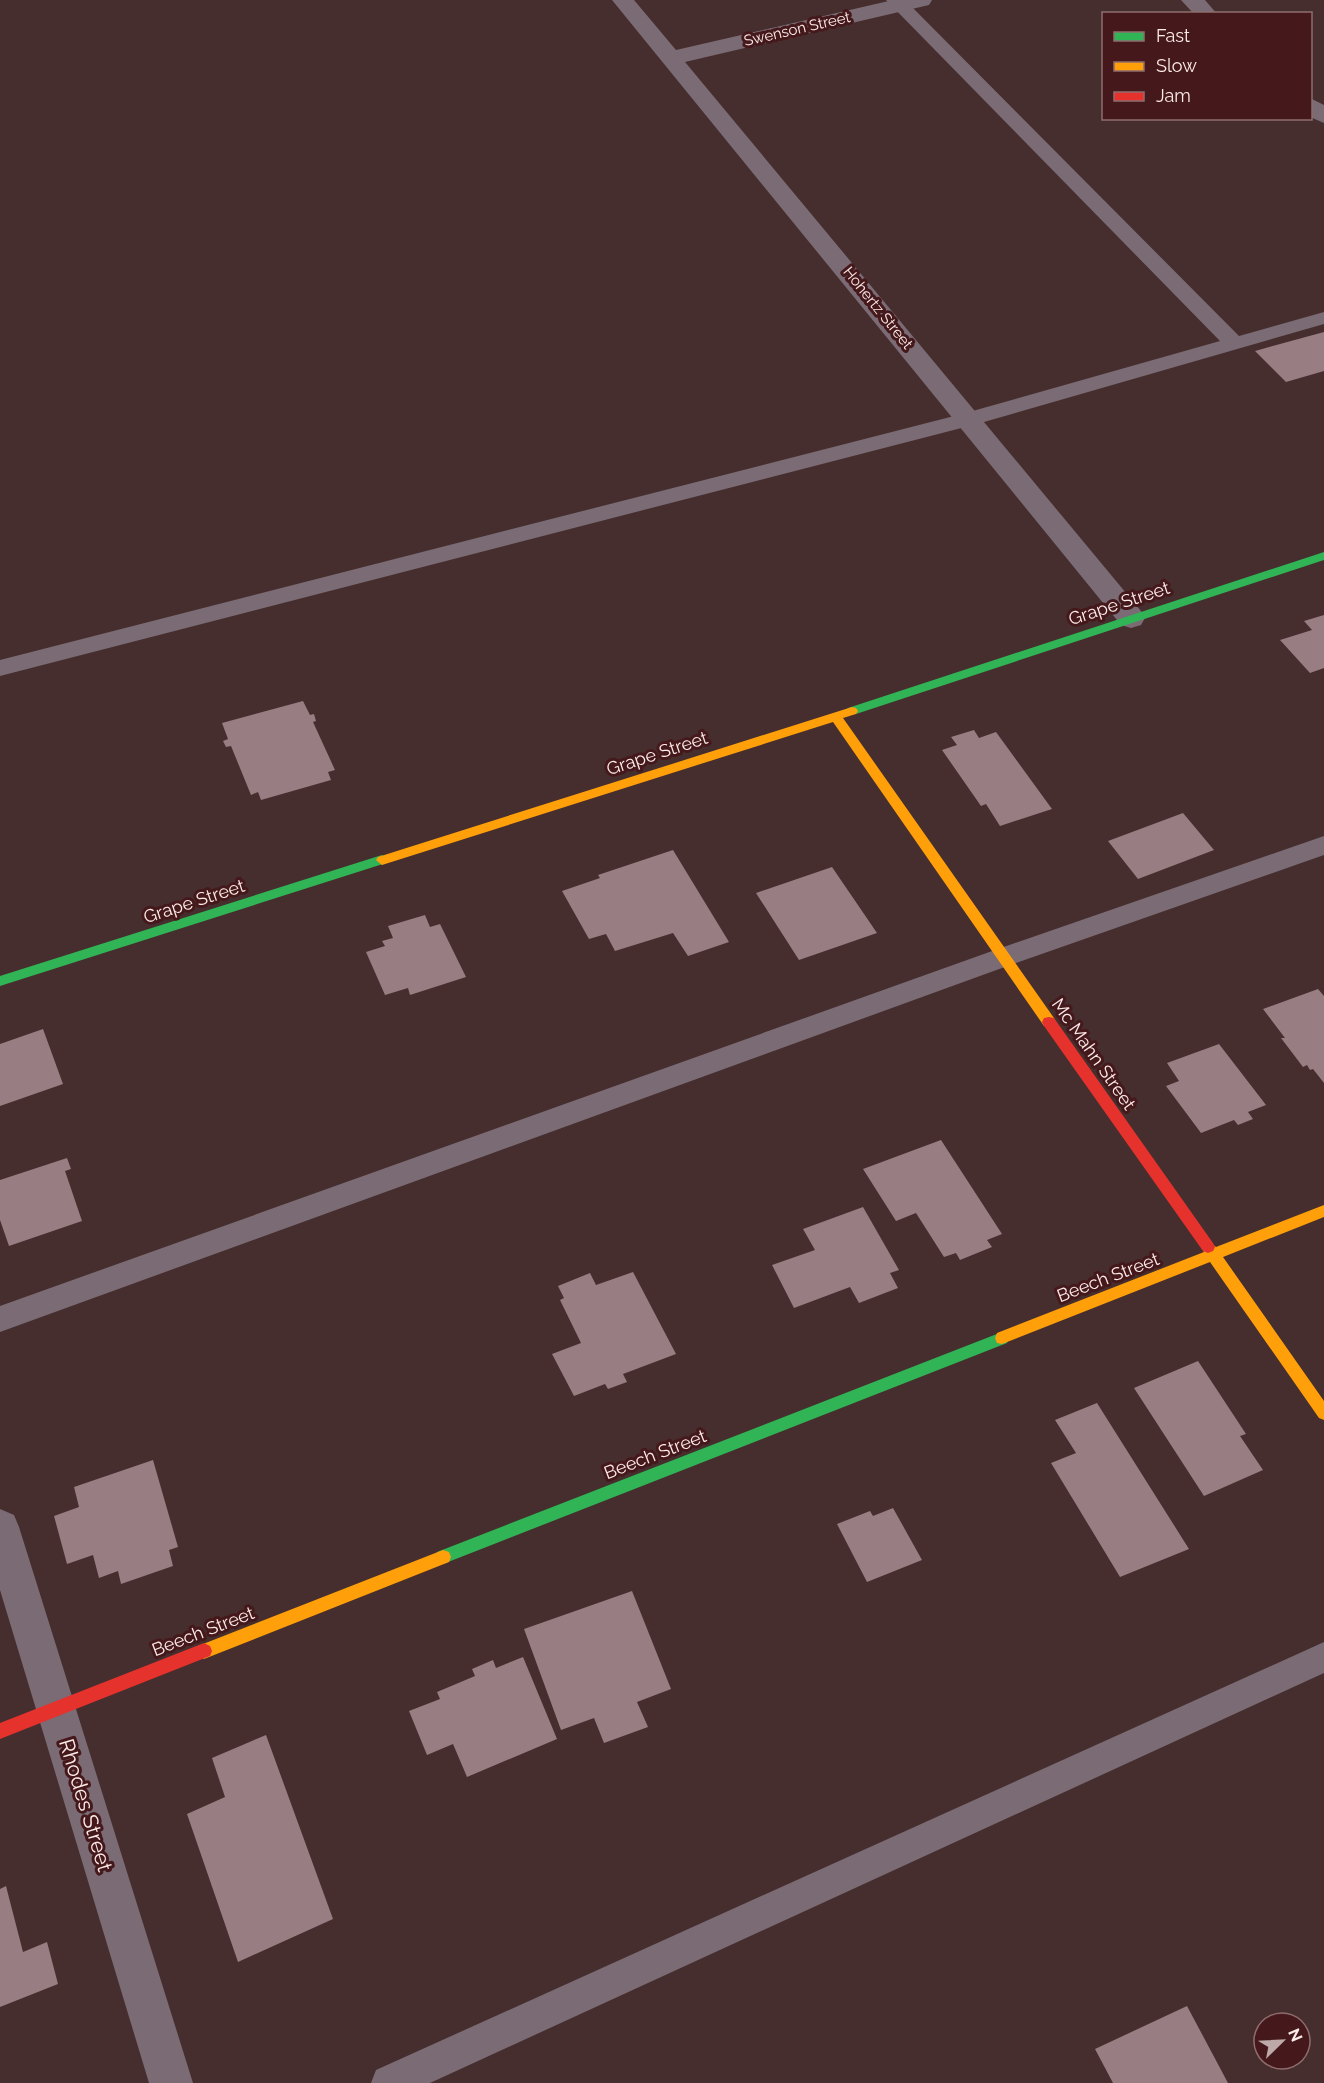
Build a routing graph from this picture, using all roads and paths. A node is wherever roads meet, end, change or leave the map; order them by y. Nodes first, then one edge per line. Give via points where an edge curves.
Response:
1 (623, 0) edge
2 (1192, 0) edge
3 (906, 2) edge
4 (1205, 12) edge
5 (672, 58) junction
6 (1312, 106) edge
7 (1324, 116) edge
8 (1324, 318) edge
9 (1234, 343) junction
10 (969, 419) junction
11 (1324, 556) edge
12 (1131, 618) junction
13 (0, 668) edge
14 (835, 716) junction
15 (1324, 845) edge
16 (1004, 957) junction
17 (0, 981) edge
18 (1324, 1211) edge
19 (1213, 1255) junction
20 (0, 1319) edge
21 (1324, 1413) edge
22 (0, 1527) edge
23 (1324, 1657) edge
24 (56, 1708) junction
25 (0, 1731) edge
26 (171, 2083) edge
27 (389, 2083) edge

1 - 5 street, Hohertz Street
2 - 4 street
3 - 5 street, Swenson Street
3 - 9 lane
5 - 10 street, Hohertz Street
6 - 7 street
8 - 9 lane
9 - 10 lane
10 - 12 street, Hohertz Street
10 - 13 lane
11 - 12 street, Grape Street
12 - 14 street, Grape Street
14 - 16 street, Mc Mahn Street
14 - 17 street, Grape Street
15 - 16 lane
16 - 19 street, Mc Mahn Street
16 - 20 lane
18 - 19 street, Beech Street
19 - 21 street, Mc Mahn Street
19 - 24 street, Beech Street
22 - 24 street, Rhodes Street
23 - 27 lane
24 - 25 street, Beech Street
24 - 26 street, Rhodes Street

